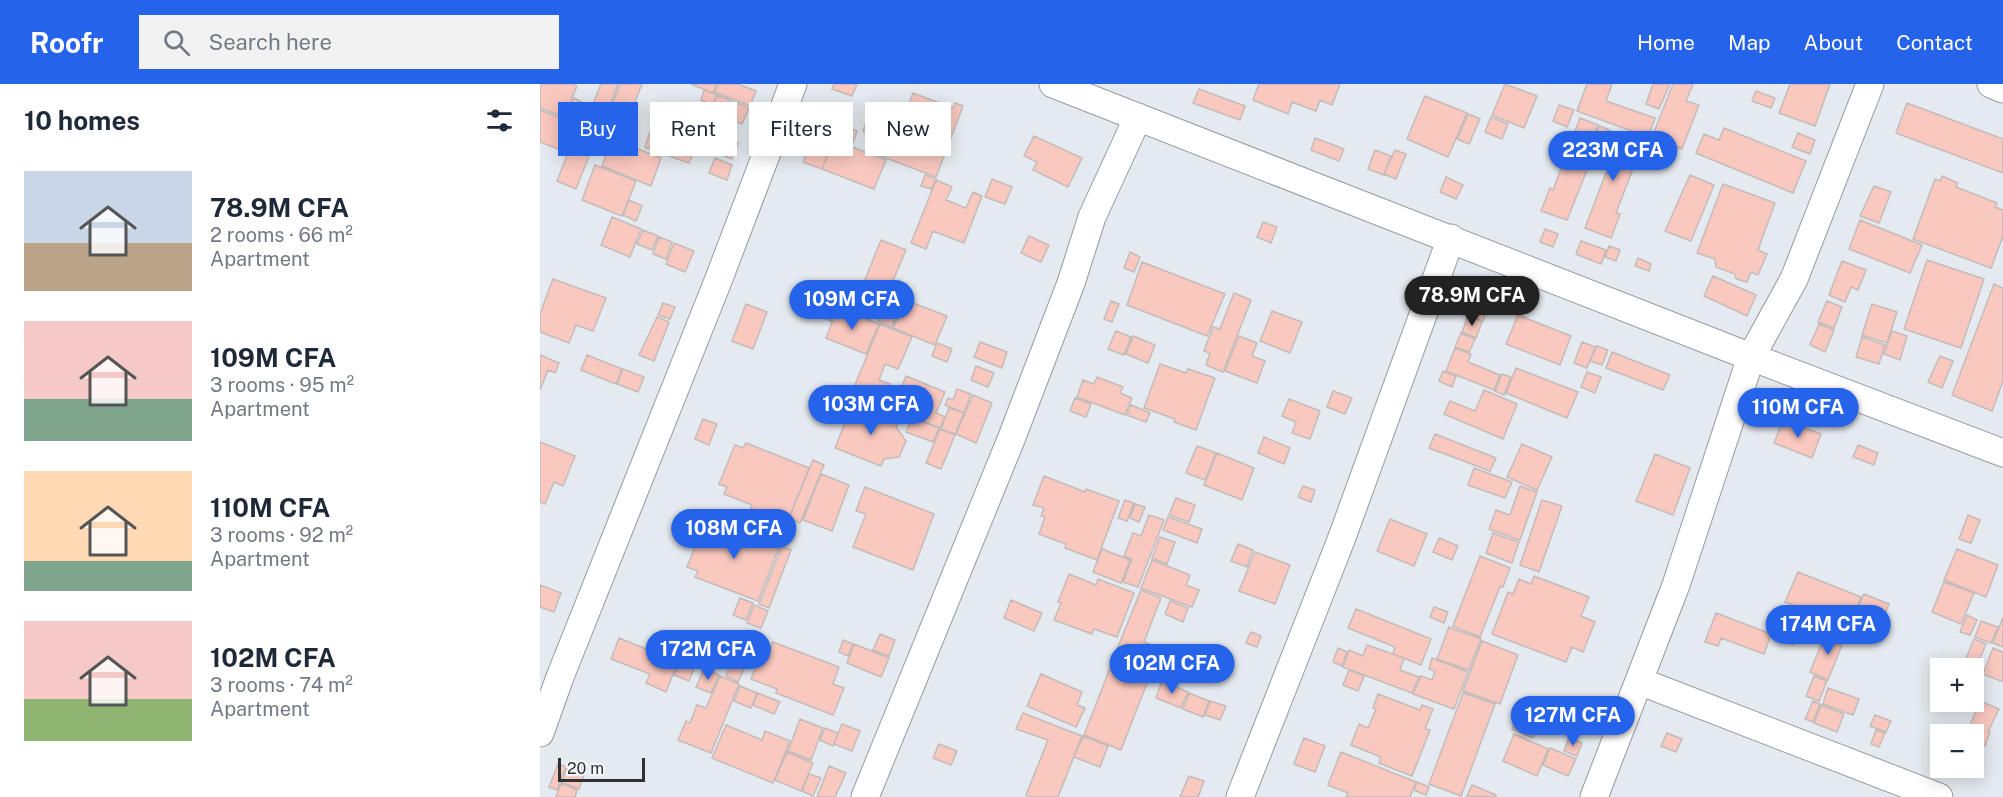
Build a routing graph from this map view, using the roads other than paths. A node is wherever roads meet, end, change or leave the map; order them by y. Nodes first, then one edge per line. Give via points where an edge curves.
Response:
1 (792, 84) edge
2 (1053, 84) edge
3 (1870, 84) edge
4 (1991, 84) edge
5 (2003, 89) edge
6 (1138, 117) junction
7 (1451, 238) junction
8 (1751, 357) junction
9 (2003, 453) edge
10 (1639, 681) junction
11 (540, 733) edge
12 (864, 797) edge
13 (1240, 797) edge
14 (1594, 797) edge
15 (1939, 797) edge

1 - 11 street
2 - 6 street
3 - 8 street via 1794,279
4 - 5 street
6 - 7 street
6 - 12 street via 1092,217 1012,437
7 - 8 street
7 - 13 street via 1341,540
8 - 9 street
8 - 10 street via 1676,585
10 - 14 street
10 - 15 street

